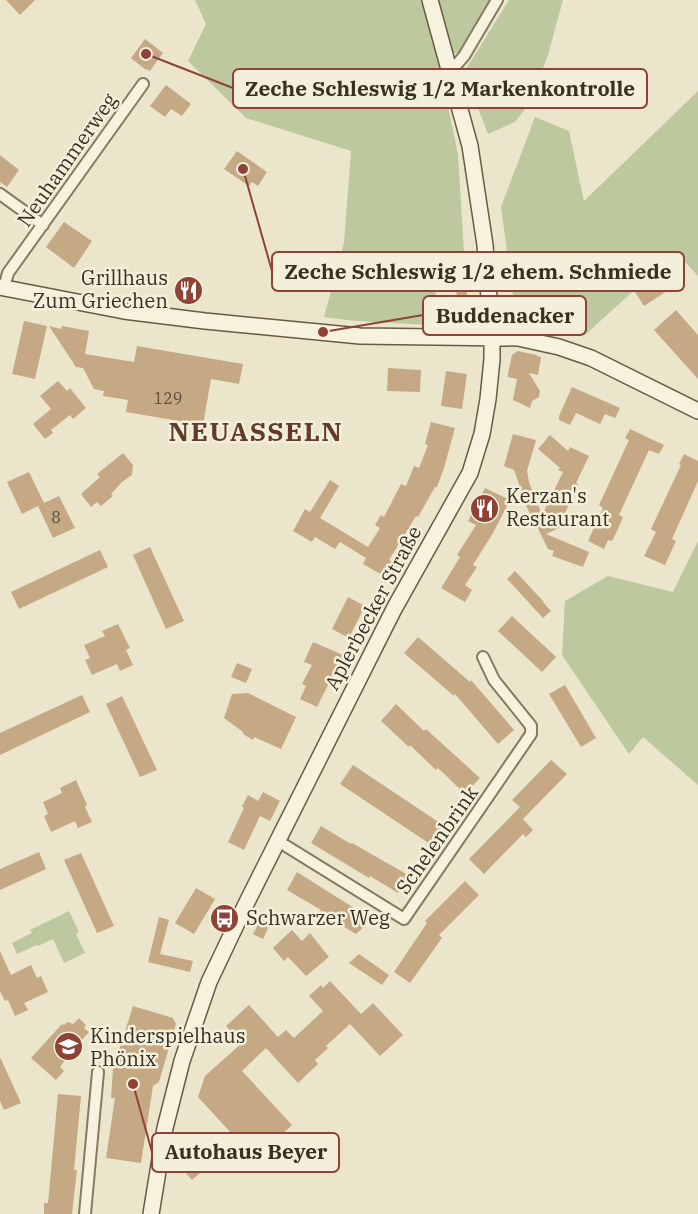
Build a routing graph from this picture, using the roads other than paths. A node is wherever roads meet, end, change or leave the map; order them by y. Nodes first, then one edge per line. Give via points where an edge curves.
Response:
1 (430, 0) edge
2 (497, 0) edge
3 (448, 67) junction
4 (143, 84) dead end
5 (0, 194) edge
6 (43, 225) junction
7 (2, 288) edge
8 (492, 338) junction
9 (698, 411) edge
10 (483, 657) dead end
11 (278, 842) junction
12 (98, 1072) dead end
13 (85, 1214) edge
14 (151, 1214) edge

1 - 3 main road, Aplerbecker Straße
2 - 3 street via 464,56
3 - 8 main road, Aplerbecker Straße via 470,146 485,245
4 - 6 street, Neuhammerweg
5 - 6 street
6 - 7 street, Neuhammerweg via 8,273
7 - 8 main road via 124,311 205,321 360,336
8 - 9 main road via 518,338 591,358
8 - 11 main road, Aplerbecker Straße via 488,399 470,472 394,609
10 - 11 street, Schelenbrink via 494,680 531,726 531,734 404,920
11 - 14 main road, Aplerbecker Straße via 198,1012 165,1128
12 - 13 street

